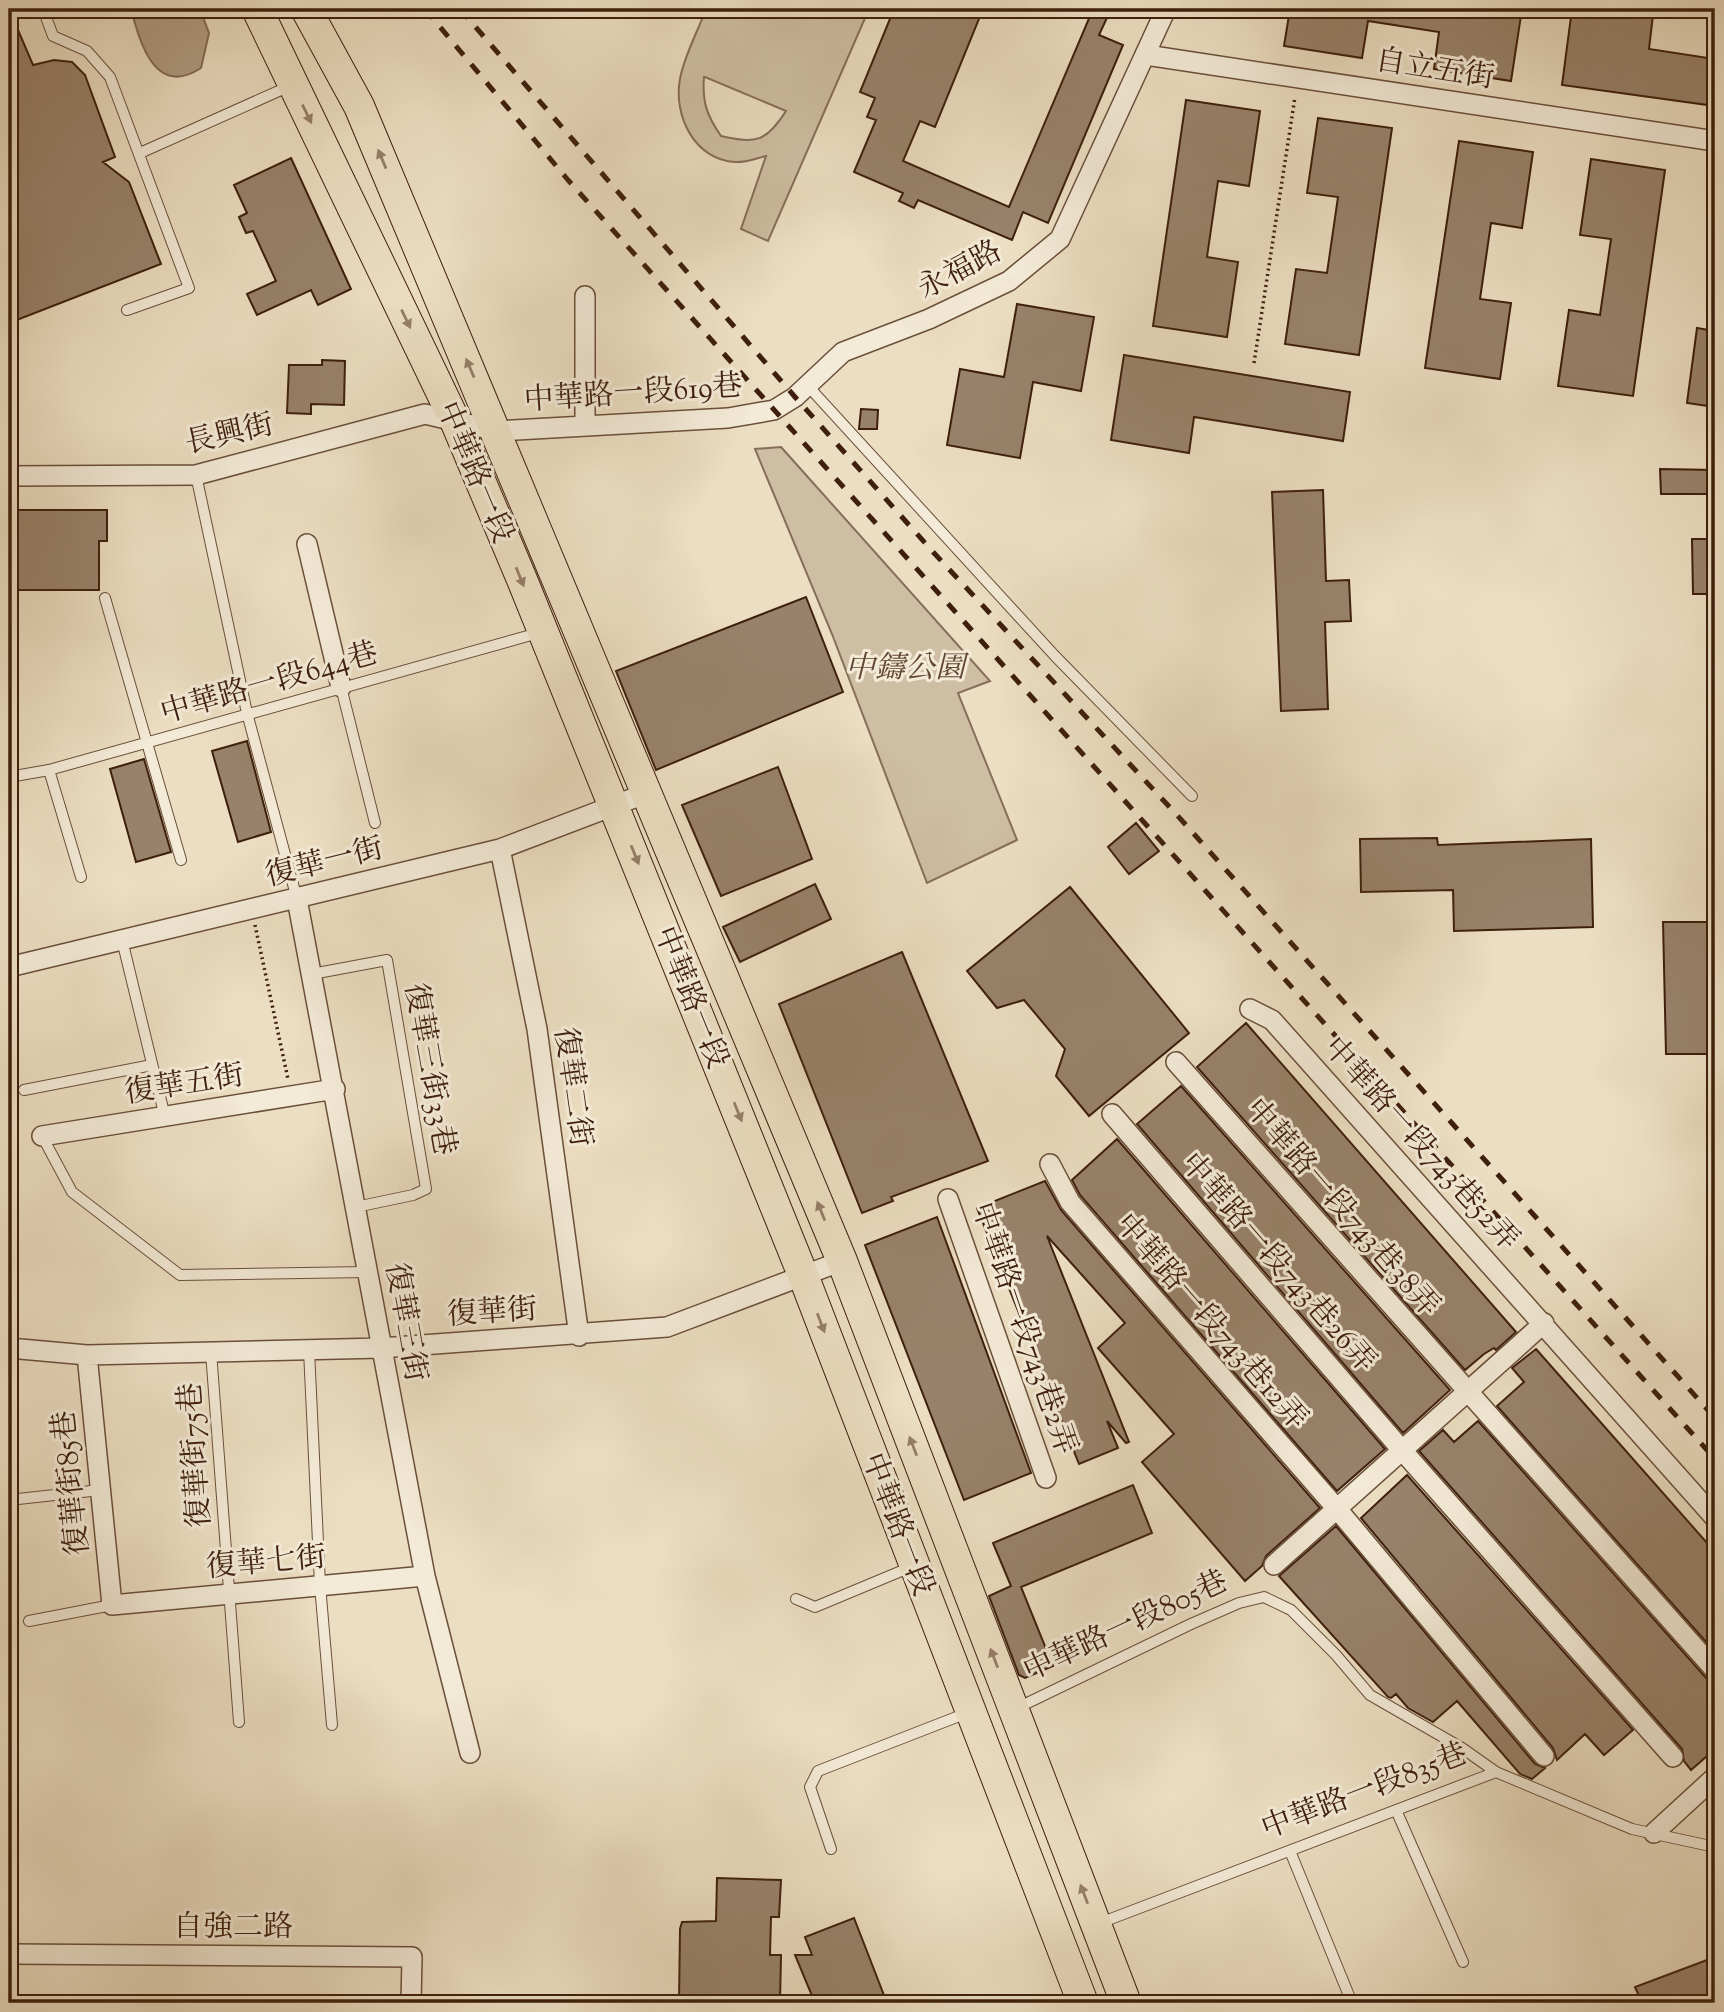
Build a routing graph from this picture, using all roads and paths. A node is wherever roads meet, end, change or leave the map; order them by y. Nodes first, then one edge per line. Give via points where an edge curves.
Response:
1 (43, 9) edge
2 (257, 9) edge
3 (306, 9) edge
4 (1166, 9) edge
5 (1146, 55) junction
6 (1298, 77) junction
7 (293, 85) junction
8 (1715, 141) edge
9 (140, 153) junction
10 (585, 296) dead end
11 (127, 310) dead end
12 (1254, 363) dead end
13 (808, 386) junction
14 (774, 410) joint
15 (456, 423) junction
16 (585, 426) junction
17 (497, 431) junction
18 (196, 475) junction
19 (9, 476) edge
20 (307, 544) dead end
21 (105, 598) dead end
22 (542, 632) junction
23 (341, 687) junction
24 (247, 713) junction
25 (149, 741) junction
26 (49, 770) junction
27 (9, 778) edge
28 (647, 793) junction
29 (1192, 796) dead end
30 (615, 808) junction
31 (375, 823) dead end
32 (500, 849) junction
33 (181, 860) dead end
34 (81, 877) dead end
35 (297, 899) junction
36 (251, 910) junction
37 (122, 940) junction
38 (9, 967) edge
39 (312, 974) junction
40 (1250, 1009) dead end
41 (1176, 1062) dead end
42 (152, 1065) junction
43 (335, 1089) junction
44 (24, 1090) dead end
45 (292, 1096) junction
46 (1112, 1115) dead end
47 (165, 1117) junction
48 (42, 1136) joint
49 (1050, 1164) dead end
50 (948, 1199) dead end
51 (356, 1207) junction
52 (842, 1261) junction
53 (368, 1272) junction
54 (803, 1275) junction
55 (1544, 1323) junction
56 (579, 1336) junction
57 (9, 1348) edge
58 (381, 1348) junction
59 (309, 1350) junction
60 (211, 1352) junction
61 (87, 1355) junction
62 (1466, 1392) junction
63 (1401, 1449) junction
64 (1046, 1478) dead end
65 (100, 1490) junction
66 (9, 1500) edge
67 (1338, 1510) junction
68 (1715, 1518) edge
69 (1274, 1564) dead end
70 (914, 1565) junction
71 (425, 1576) junction
72 (320, 1586) junction
73 (229, 1594) junction
74 (796, 1599) dead end
75 (112, 1605) junction
76 (29, 1621) dead end
77 (1715, 1670) edge
78 (1013, 1710) junction
79 (971, 1712) junction
80 (239, 1723) dead end
81 (332, 1725) dead end
82 (470, 1753) dead end
83 (1544, 1756) dead end
84 (1673, 1756) dead end
85 (1496, 1772) junction
86 (1715, 1777) edge
87 (1396, 1810) junction
88 (1654, 1833) junction
89 (1715, 1847) edge
90 (831, 1849) dead end
91 (1290, 1851) junction
92 (1096, 1925) junction
93 (9, 1954) edge
94 (1463, 1962) dead end
95 (411, 2003) edge
96 (1083, 2003) edge
97 (1126, 2003) edge
98 (1352, 2003) edge

1 - 9 lane via 53,36 87,51 110,77
2 - 7 main road, 中華路一段
17 -> 3 main road, 中華路一段 via 359,106
4 - 5 street, 永福路
5 - 6 street, 自立五街
5 - 13 street, 永福路 via 1060,239 1009,281 844,352
6 - 8 street, 自立五街
6 - 12 path
7 - 9 lane
7 -> 15 main road, 中華路一段
9 - 11 lane via 189,288
10 - 16 street
13 - 14 street, 永福路
13 - 29 lane via 1055,656
14 - 16 street, 中華路一段619巷 via 728,418
15 - 17 street, 長興街
15 - 18 street, 長興街 via 425,414
15 -> 22 main road, 中華路一段
16 - 17 street, 中華路一段619巷
17 - 28 main road, 中華路一段
18 - 19 street, 長興街
18 - 24 lane
20 - 23 street
21 - 25 lane
22 - 23 lane, 中華路一段644巷
22 - 30 main road, 中華路一段
23 - 24 lane, 中華路一段644巷
23 - 31 lane
24 - 25 lane, 中華路一段644巷
24 - 35 lane
25 - 26 lane, 中華路一段644巷
25 - 33 lane
26 - 27 lane, 中華路一段644巷
26 - 34 lane
28 - 30 street, 復華一街
52 -> 28 main road, 中華路一段
30 - 32 street, 復華一街
30 -> 54 main road, 中華路一段
32 - 35 street, 復華一街
32 - 56 street, 復華二街 via 537,1029
35 - 36 street, 復華一街
35 - 39 street, 復華三街
36 - 37 street, 復華一街
36 - 45 path
37 - 38 street, 復華一街
37 - 42 lane
39 - 43 street, 復華三街
39 - 51 lane, 復華三街33巷 via 387,960 426,1189
40 - 55 street, 中華路一段743巷52弄 via 1272,1020
41 - 62 street, 中華路一段743巷38弄
42 - 44 lane
42 - 47 lane
43 - 45 street, 復華五街
43 - 51 street, 復華三街
45 - 47 street, 復華五街
46 - 63 street, 中華路一段743巷26弄
47 - 48 street, 復華五街
48 - 53 lane via 72,1192 180,1275
49 - 67 street, 中華路一段743巷12弄 via 1069,1202
50 - 64 street, 中華路一段743巷2弄
51 - 53 street, 復華三街
52 - 54 street, 復華街
78 -> 52 main road, 中華路一段
53 - 58 street, 復華三街
54 - 56 street, 復華街 via 667,1327
54 -> 70 main road, 中華路一段
55 - 62 street
55 - 68 street, 中華路一段743巷52弄
56 - 58 street, 復華街
57 - 61 street, 復華街
58 - 59 street, 復華街
58 - 71 street, 復華三街
59 - 60 street, 復華街
59 - 72 lane
60 - 61 street, 復華街
60 - 73 lane, 復華街75巷
61 - 65 street, 復華街85巷
62 - 63 street
62 - 77 street, 中華路一段743巷38弄
63 - 67 street
63 - 84 street, 中華路一段743巷26弄
65 - 66 lane
65 - 75 street, 復華街85巷
67 - 69 street
67 - 83 street, 中華路一段743巷12弄
70 - 74 lane via 815,1607
70 - 79 main road, 中華路一段
71 - 72 street, 復華七街
71 - 82 street, 復華三街
72 - 73 street, 復華七街
72 - 81 lane
73 - 75 street, 復華七街
73 - 80 lane, 復華街75巷
75 - 76 lane
78 - 85 lane, 中華路一段805巷 via 1191,1624 1264,1597 1291,1610 1370,1695
92 -> 78 main road, 中華路一段
79 - 90 lane via 818,1771 810,1787
79 - 96 main road, 中華路一段
85 - 87 lane, 中華路一段835巷
85 - 88 lane, 中華路一段835巷 via 1632,1829
86 - 88 street
87 - 91 lane, 中華路一段835巷
87 - 94 lane
88 - 89 lane, 中華路一段835巷
91 - 92 lane, 中華路一段835巷
91 - 98 lane
92 - 97 main road, 中華路一段
93 - 95 street, 自強二路 via 412,1957

